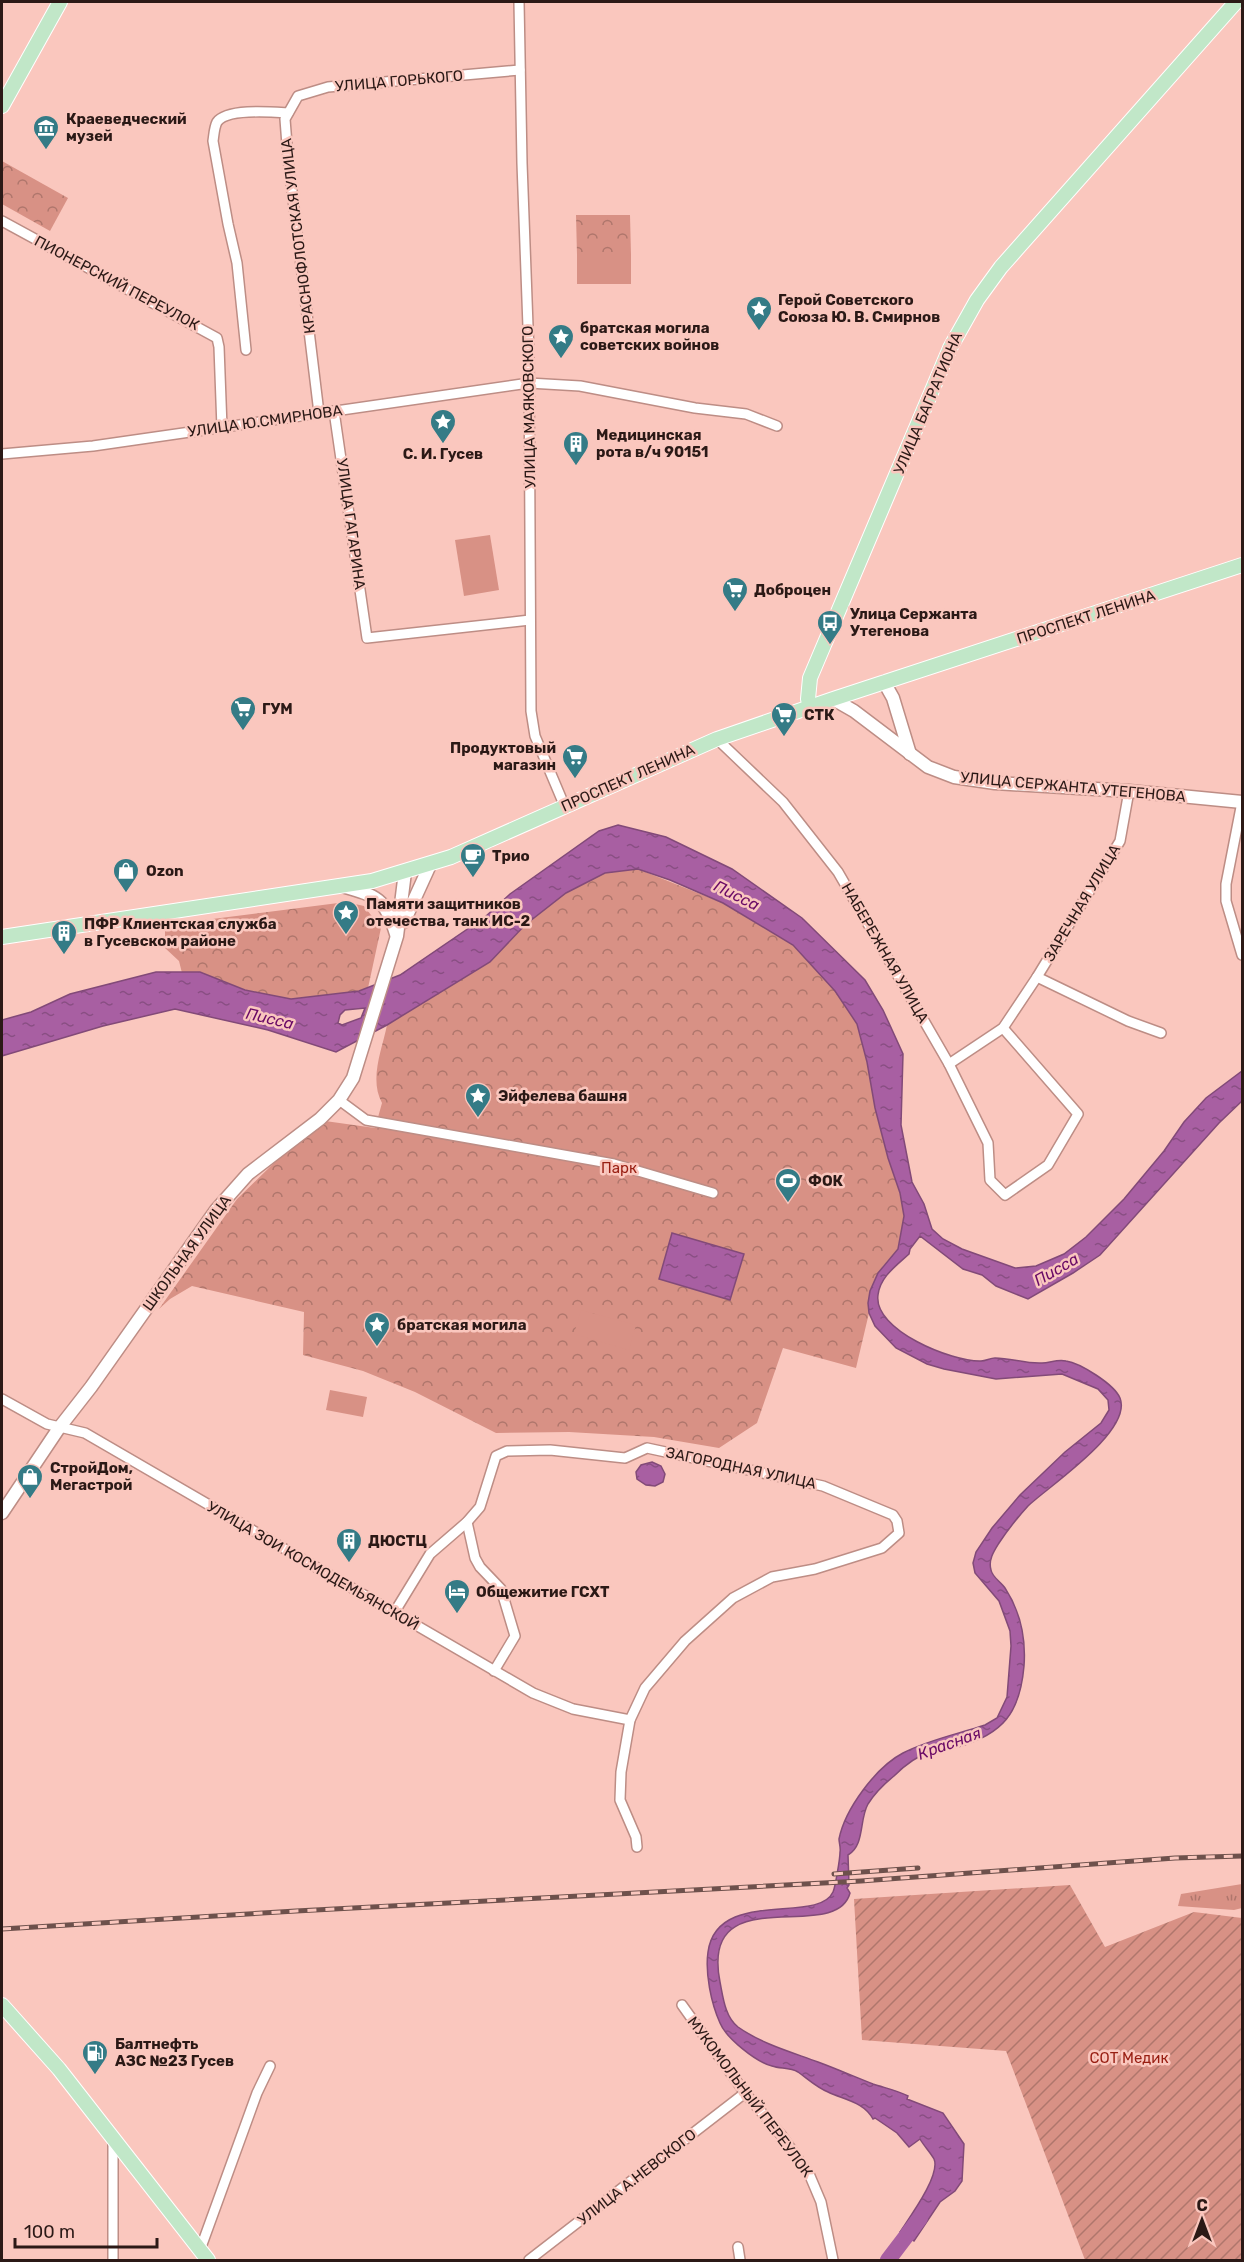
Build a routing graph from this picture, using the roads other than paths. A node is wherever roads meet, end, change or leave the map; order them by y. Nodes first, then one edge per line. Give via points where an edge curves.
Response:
1 (60, 2) edge
2 (519, 2) edge
3 (1236, 2) edge
4 (520, 70) junction
5 (2, 106) edge
6 (288, 112) junction
7 (2, 221) edge
8 (246, 350) dead end
9 (529, 383) junction
10 (334, 411) junction
11 (319, 413) junction
12 (777, 426) dead end
13 (222, 428) junction
14 (2, 454) edge
15 (1242, 566) edge
16 (530, 620) junction
17 (884, 682) junction
18 (833, 699) junction
19 (810, 708) junction
20 (717, 739) junction
21 (910, 754) junction
22 (1129, 791) junction
23 (1242, 802) edge
24 (565, 807) junction
25 (429, 865) junction
26 (405, 872) junction
27 (341, 885) junction
28 (397, 936) junction
29 (2, 938) edge
30 (1242, 955) edge
31 (1037, 977) junction
32 (1003, 1028) junction
33 (1161, 1033) dead end
34 (949, 1064) junction
35 (339, 1100) junction
36 (713, 1193) dead end
37 (2, 1399) edge
38 (59, 1428) junction
39 (2, 1513) edge
40 (467, 1522) junction
41 (394, 1613) junction
42 (494, 1671) junction
43 (630, 1720) junction
44 (637, 1847) dead end
45 (2, 2005) edge
46 (682, 2005) dead end
47 (270, 2066) dead end
48 (746, 2093) junction
49 (113, 2138) junction
50 (738, 2247) dead end
51 (204, 2255) edge
52 (113, 2260) edge
53 (529, 2260) edge
54 (740, 2260) edge
55 (833, 2260) edge

1 - 5 main road
2 - 4 street, УЛИЦА МАЯКОВСКОГО
3 - 19 main road, УЛИЦА БАГРАТИОНА via 1008,259 966,318 810,678
4 - 6 street, УЛИЦА ГОРЬКОГО via 328,87 298,96
4 - 9 street, УЛИЦА МАЯКОВСКОГО
6 - 8 street via 224,116 214,129 213,141 237,262
6 - 11 street, КРАСНОФЛОТСКАЯ УЛИЦА via 288,158
7 - 13 street, ПИОНЕРСКИЙ ПЕРЕУЛОК via 217,338
9 - 10 street, УЛИЦА Ю.СМИРНОВА
9 - 12 street, УЛИЦА Ю.СМИРНОВА via 580,386 746,414
9 - 16 street, УЛИЦА МАЯКОВСКОГО
10 - 11 street, УЛИЦА Ю.СМИРНОВА
10 - 16 street, УЛИЦА ГАГАРИНА via 367,638
11 - 13 street, УЛИЦА Ю.СМИРНОВА
13 - 14 street, УЛИЦА Ю.СМИРНОВА via 82,448
15 - 17 main road, ПРОСПЕКТ ЛЕНИНА
16 - 24 street, УЛИЦА МАЯКОВСКОГО via 535,736
17 - 18 main road, ПРОСПЕКТ ЛЕНИНА
17 - 21 main road via 893,698
18 - 19 main road, ПРОСПЕКТ ЛЕНИНА
18 - 21 main road, УЛИЦА СЕРЖАНТА УТЕГЕНОВА
19 - 20 main road, ПРОСПЕКТ ЛЕНИНА
20 - 24 main road, ПРОСПЕКТ ЛЕНИНА
20 - 34 street, НАБЕРЕЖНАЯ УЛИЦА via 783,802 838,872
21 - 22 main road, УЛИЦА СЕРЖАНТА УТЕГЕНОВА via 928,767 961,778
22 - 23 main road, УЛИЦА СЕРЖАНТА УТЕГЕНОВА
22 - 31 street, ЗАРЕЧНАЯ УЛИЦА via 1120,841
23 - 30 street via 1226,884 1226,901
24 - 25 main road, ПРОСПЕКТ ЛЕНИНА
25 - 26 main road, ПРОСПЕКТ ЛЕНИНА
25 - 28 main road, ШКОЛЬНАЯ УЛИЦА
26 - 27 main road, ПРОСПЕКТ ЛЕНИНА
26 - 28 main road, ШКОЛЬНАЯ УЛИЦА
27 - 28 main road via 370,894 382,903
27 - 29 main road, ПРОСПЕКТ ЛЕНИНА
28 - 35 main road, ШКОЛЬНАЯ УЛИЦА via 363,1052
31 - 32 street, ЗАРЕЧНАЯ УЛИЦА
31 - 33 street, ЗАРЕЧНАЯ УЛИЦА
32 - 34 street, ЗАРЕЧНАЯ УЛИЦА
32 - 34 street, НАБЕРЕЖНАЯ УЛИЦА via 1078,1114 1048,1165 1005,1195 990,1180 988,1143
35 - 36 street via 366,1120 614,1164
35 - 38 main road, ШКОЛЬНАЯ УЛИЦА via 248,1174 216,1210
37 - 38 street, УЛИЦА ЗОИ КОСМОДЕМЬЯНСКОЙ
38 - 39 main road, ШКОЛЬНАЯ УЛИЦА
38 - 41 street, УЛИЦА ЗОИ КОСМОДЕМЬЯНСКОЙ via 84,1433
40 - 41 street via 430,1554
40 - 42 street via 475,1558 501,1589 515,1636
40 - 43 street, ЗАГОРОДНАЯ УЛИЦА via 480,1507 496,1456 507,1451 550,1450 626,1458 647,1448 823,1486 893,1515 898,1533 882,1548 815,1569 772,1577 733,1598 685,1641 645,1688
41 - 42 street, УЛИЦА ЗОИ КОСМОДЕМЬЯНСКОЙ
42 - 43 street, УЛИЦА ЗОИ КОСМОДЕМЬЯНСКОЙ via 533,1694 573,1709
43 - 44 street via 620,1800
45 - 49 main road via 59,2068
46 - 48 street, МУКОМОЛЬНЫЙ ПЕРЕУЛОК
47 - 51 street via 256,2093
48 - 53 street, УЛИЦА А.НЕВСКОГО
48 - 55 street, МУКОМОЛЬНЫЙ ПЕРЕУЛОК via 810,2176 821,2202
49 - 51 main road
49 - 52 street
50 - 54 street

